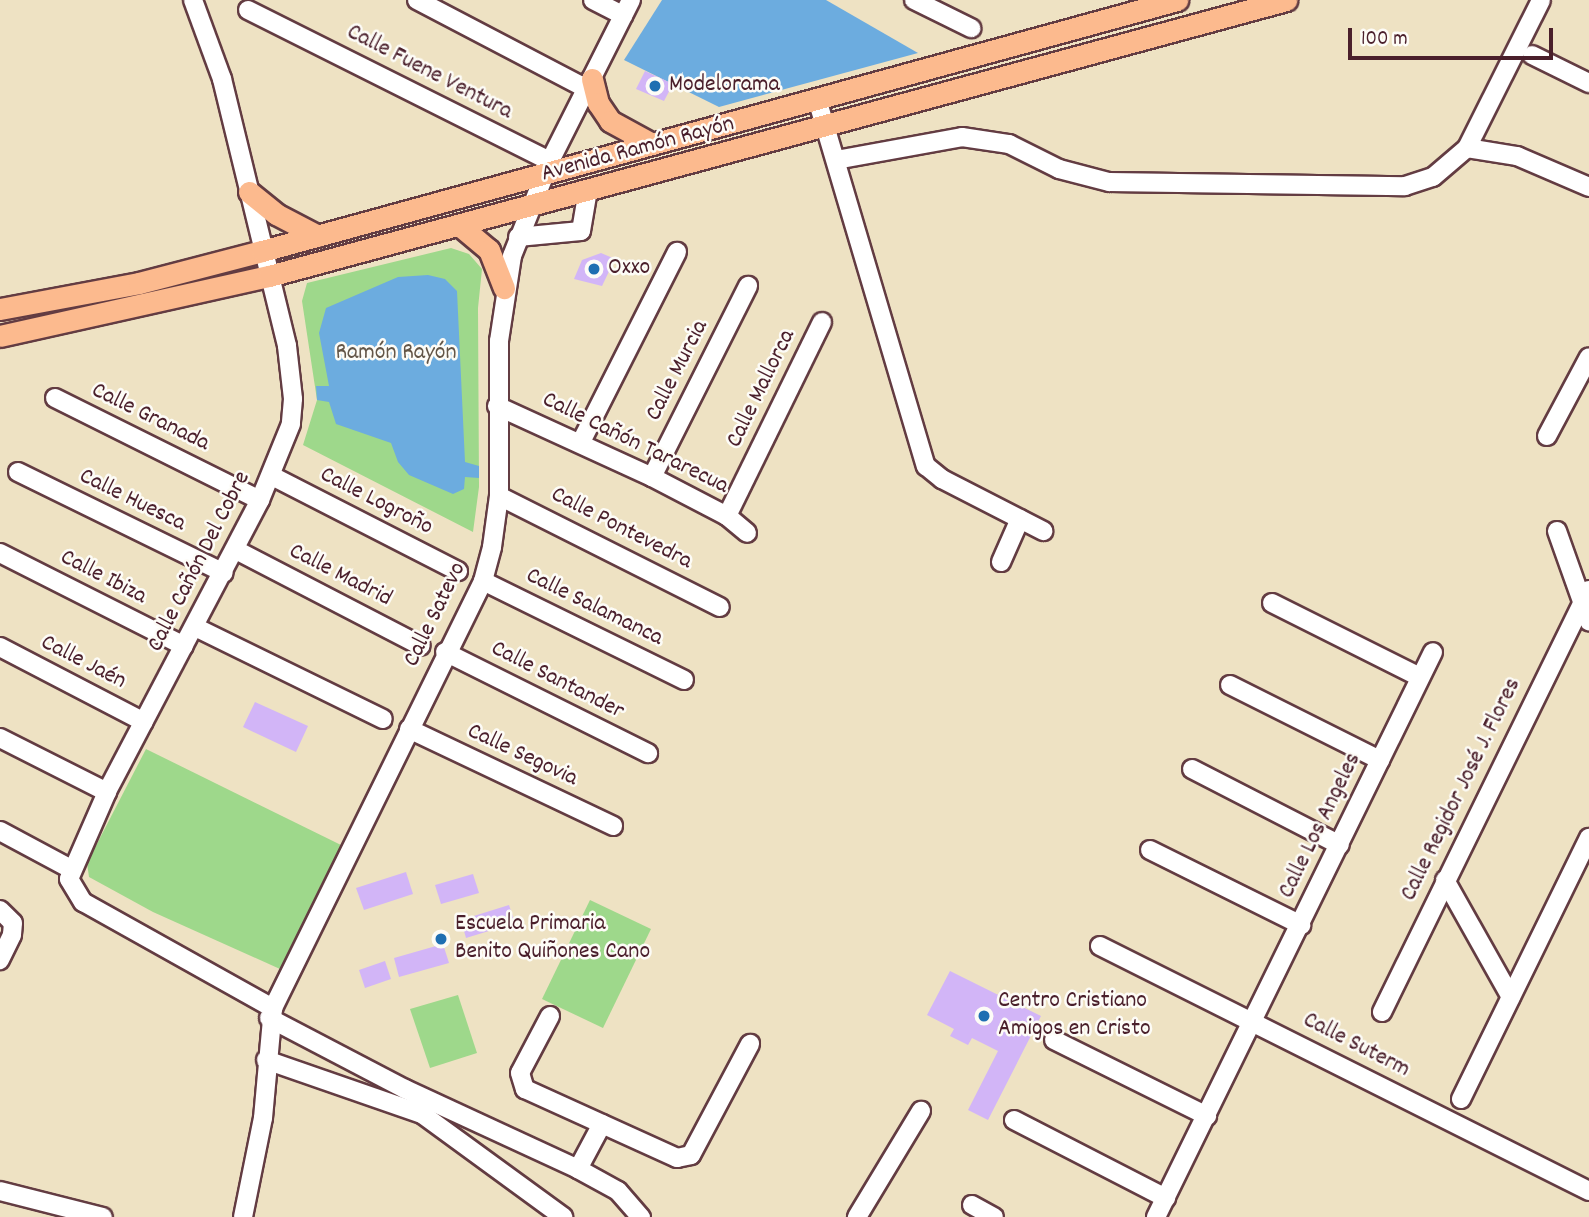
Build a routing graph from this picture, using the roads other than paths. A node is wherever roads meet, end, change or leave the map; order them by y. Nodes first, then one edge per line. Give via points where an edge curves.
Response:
1 (193, 0) edge
2 (417, 0) edge
3 (593, 0) edge
4 (914, 0) edge
5 (1177, 0) edge
6 (1286, 0) edge
7 (1541, 0) edge
8 (627, 7) edge
9 (248, 10) dead end
10 (971, 28) dead end
11 (1532, 55) dead end
12 (1589, 83) edge
13 (589, 84) junction
14 (817, 99) junction
15 (825, 126) junction
16 (652, 144) junction
17 (1468, 148) junction
18 (836, 160) junction
19 (547, 167) junction
20 (1589, 187) edge
21 (587, 191) junction
22 (249, 192) junction
23 (529, 206) junction
24 (459, 225) junction
25 (318, 236) junction
26 (518, 236) junction
27 (262, 251) junction
28 (677, 252) dead end
29 (269, 276) junction
30 (748, 286) dead end
31 (504, 288) junction
32 (0, 309) edge
33 (822, 322) dead end
34 (0, 336) edge
35 (1589, 356) edge
36 (55, 398) dead end
37 (497, 406) junction
38 (1547, 436) dead end
39 (581, 442) junction
40 (18, 472) dead end
41 (272, 476) junction
42 (652, 477) junction
43 (499, 496) junction
44 (260, 500) junction
45 (727, 516) junction
46 (1020, 519) junction
47 (1043, 531) dead end
48 (1557, 531) dead end
49 (747, 533) dead end
50 (236, 550) junction
51 (0, 553) edge
52 (1001, 562) dead end
53 (458, 571) dead end
54 (224, 573) junction
55 (483, 581) junction
56 (1589, 590) edge
57 (1272, 603) dead end
58 (720, 607) dead end
59 (1585, 614) edge
60 (195, 626) junction
61 (184, 646) junction
62 (421, 646) dead end
63 (0, 648) edge
64 (445, 652) junction
65 (1433, 652) dead end
66 (1420, 677) junction
67 (684, 680) dead end
68 (1230, 685) dead end
69 (383, 719) dead end
70 (144, 722) junction
71 (409, 729) junction
72 (0, 738) edge
73 (648, 753) dead end
74 (1380, 760) junction
75 (1192, 769) dead end
76 (107, 792) junction
77 (613, 826) dead end
78 (0, 831) edge
79 (1589, 838) edge
80 (1340, 845) junction
81 (1150, 850) dead end
82 (70, 874) junction
83 (1445, 880) junction
84 (0, 910) edge
85 (1301, 925) junction
86 (1100, 946) dead end
87 (0, 960) edge
88 (1511, 997) junction
89 (1382, 1012) dead end
90 (271, 1013) junction
91 (550, 1016) dead end
92 (1254, 1023) junction
93 (1054, 1040) dead end
94 (750, 1044) dead end
95 (266, 1060) junction
96 (1461, 1099) dead end
97 (921, 1111) dead end
98 (1207, 1116) junction
99 (1014, 1120) dead end
100 (602, 1124) junction
101 (578, 1169) junction
102 (0, 1191) edge
103 (1589, 1191) edge
104 (1166, 1198) junction
105 (972, 1205) dead end
106 (245, 1209) edge
107 (103, 1217) edge
108 (563, 1217) edge
109 (640, 1217) edge
110 (857, 1217) edge
111 (994, 1217) edge
112 (1156, 1217) edge

1 - 22 street, Calle Cañón Del Cobre via 222,79
2 - 13 street
3 - 8 street
4 - 10 street
5 - 14 main road, Avenida Ramón Rayón
6 - 15 main road, Avenida Ramón Rayón
7 - 17 street
8 - 13 street, Calle Satevo
9 - 19 street, Calle Fuene Ventura
11 - 12 street
13 - 16 main road via 610,121
13 - 19 street, Calle Satevo
14 - 15 street
14 - 16 main road, Avenida Ramón Rayón
15 - 18 street
15 - 21 main road, Avenida Ramón Rayón
16 - 19 main road, Avenida Ramón Rayón
17 - 18 street via 1433,177 1383,188 1109,182 1059,169 987,138 937,139
17 - 20 street via 1517,156
18 - 46 street via 926,466
19 - 23 street, Calle Satevo
19 - 25 main road, Avenida Ramón Rayón
21 - 23 main road, Avenida Ramón Rayón
21 - 26 street via 581,231
22 - 25 main road via 276,214
22 - 27 street, Calle Cañón Del Cobre
23 - 24 main road, Avenida Ramón Rayón
23 - 26 street, Calle Satevo
24 - 29 main road, Avenida Ramón Rayón
24 - 31 main road via 489,250
25 - 27 main road, Avenida Ramón Rayón
26 - 31 street, Calle Satevo
27 - 29 street, Calle Cañón Del Cobre
27 - 32 main road, Avenida Ramón Rayón via 139,283
28 - 39 street
29 - 34 main road, Avenida Ramón Rayón
29 - 41 street, Calle Cañón Del Cobre via 287,346 293,399 286,444
30 - 42 street, Calle Murcia
31 - 37 street, Calle Satevo
33 - 45 street, Calle Mallorca
35 - 38 street
36 - 44 street, Calle Granada
37 - 39 street, Calle Cañón Tararecua
37 - 43 street, Calle Satevo
39 - 42 street, Calle Cañón Tararecua
40 - 54 street, Calle Huesca
41 - 44 street, Calle Cañón Del Cobre
41 - 53 street, Calle Logroño
42 - 45 street, Calle Cañón Tararecua
43 - 55 street, Calle Satevo
43 - 58 street, Calle Pontevedra
44 - 50 street, Calle Cañón Del Cobre
45 - 49 street, Calle Cañón Tararecua
46 - 47 street
46 - 52 street
48 - 59 street
50 - 54 street, Calle Cañón Del Cobre
50 - 62 street, Calle Madrid
51 - 61 street, Calle Ibiza
54 - 60 street, Calle Cañón Del Cobre
55 - 64 street, Calle Satevo
55 - 67 street, Calle Salamanca
56 - 59 street, Calle Regidor José J. Flores
57 - 66 street
59 - 83 street, Calle Regidor José J. Flores
60 - 61 street, Calle Cañón Del Cobre
60 - 69 street
61 - 70 street, Calle Cañón Del Cobre
63 - 70 street, Calle Jaén
64 - 71 street, Calle Satevo
64 - 73 street, Calle Santander
65 - 66 street, Calle Los Angeles
66 - 74 street, Calle Los Angeles
68 - 74 street
70 - 76 street, Calle Cañón Del Cobre
71 - 77 street, Calle Segovia
71 - 90 street, Calle Satevo
72 - 76 street
74 - 80 street, Calle Los Angeles
75 - 80 street
76 - 82 street, Calle Cañón Del Cobre
78 - 82 street
79 - 88 street
80 - 85 street, Calle Los Angeles
81 - 85 street
82 - 90 street via 83,902
83 - 88 street
83 - 89 street, Calle Regidor José J. Flores
84 - 87 street via 13,923
85 - 92 street, Calle Los Angeles
86 - 92 street, Calle Suterm
88 - 96 street
90 - 95 street, Calle Satevo
90 - 101 street via 405,1089
91 - 100 street via 520,1073 520,1083
92 - 98 street, Calle Los Angeles
92 - 103 street, Calle Suterm
93 - 98 street
94 - 100 street via 691,1155 677,1158
95 - 106 street, Calle Satevo via 263,1118
95 - 108 street via 422,1114
97 - 110 street
98 - 104 street, Calle Los Angeles
99 - 104 street
100 - 101 street
101 - 109 street via 618,1191
102 - 107 street
104 - 112 street, Calle Los Angeles
105 - 111 street

